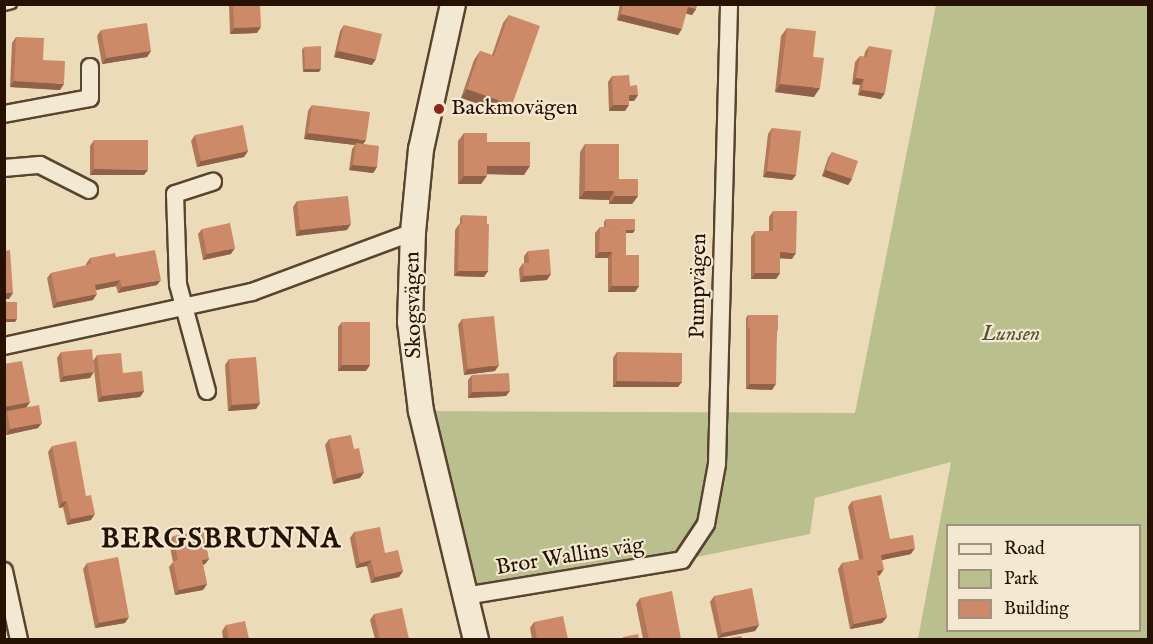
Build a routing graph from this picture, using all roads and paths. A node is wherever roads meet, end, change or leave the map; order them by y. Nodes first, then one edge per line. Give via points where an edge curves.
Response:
1 (12, 4) edge
2 (453, 4) edge
3 (729, 4) edge
4 (4, 6) edge
5 (90, 67) dead end
6 (4, 114) edge
7 (4, 168) edge
8 (213, 182) dead end
9 (89, 190) dead end
10 (413, 232) junction
11 (184, 307) junction
12 (4, 346) edge
13 (207, 392) dead end
14 (682, 560) joint
15 (5, 578) edge
16 (465, 596) junction
17 (19, 639) edge
18 (476, 639) edge

1 - 4 lane
2 - 10 street, Skogsvägen via 421,149
3 - 14 street, Pumpvägen via 717,464 706,524
5 - 6 street via 90,98
7 - 9 street via 40,165
8 - 11 street via 176,194 178,284
10 - 11 street via 252,292
10 - 16 street, Skogsvägen via 410,322 421,411
11 - 12 street
11 - 13 street
14 - 16 street, Bror Wallins väg
15 - 17 street
16 - 18 street, Skogsvägen

